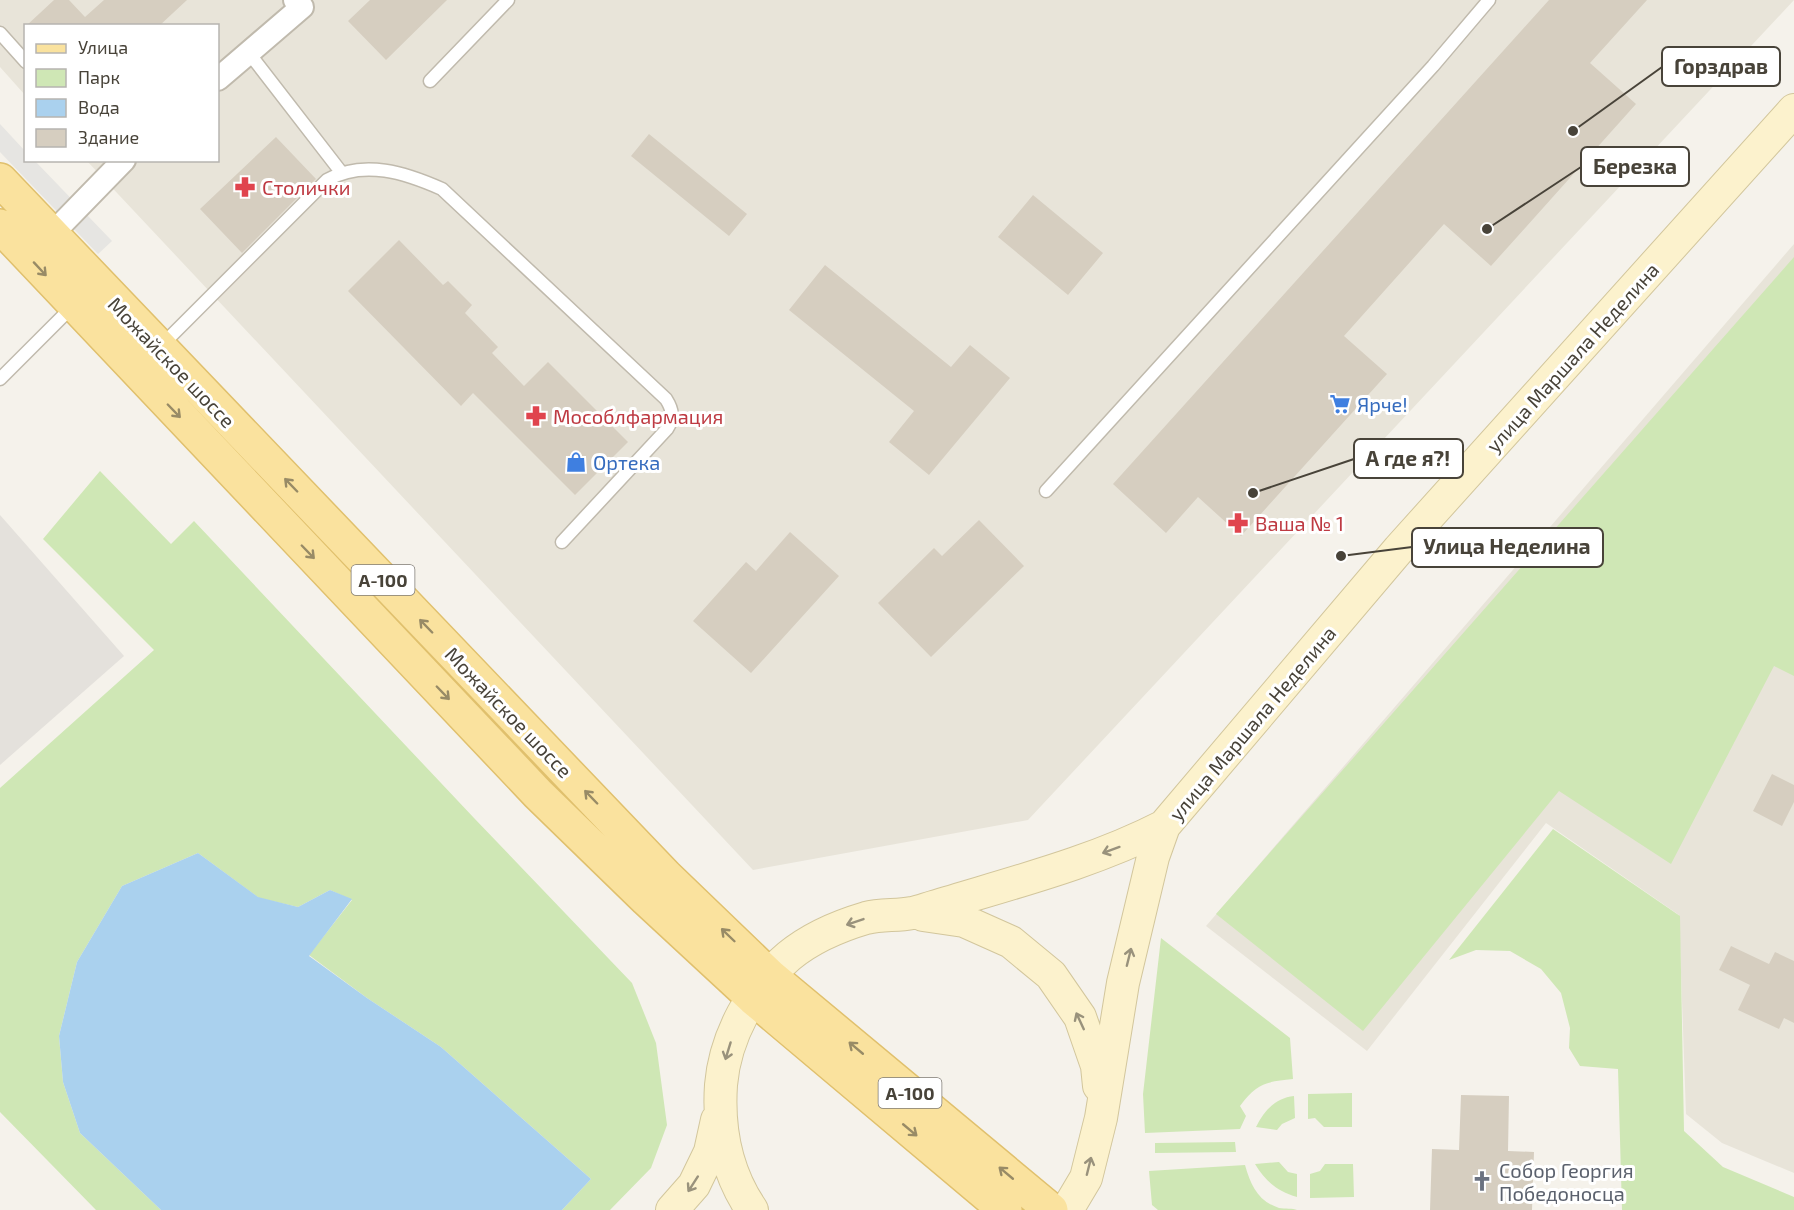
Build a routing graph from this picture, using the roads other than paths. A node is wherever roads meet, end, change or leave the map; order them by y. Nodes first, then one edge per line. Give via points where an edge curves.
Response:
1 (508, 0) edge
2 (1489, 0) edge
3 (302, 2) edge
4 (0, 33) edge
5 (249, 53) junction
6 (24, 60) edge
7 (219, 79) edge
8 (430, 81) dead end
9 (1794, 110) edge
10 (122, 162) edge
11 (341, 172) junction
12 (0, 180) edge
13 (0, 226) edge
14 (51, 235) junction
15 (74, 306) junction
16 (159, 348) junction
17 (0, 379) edge
18 (1046, 491) dead end
19 (562, 542) dead end
20 (1164, 826) junction
21 (913, 913) junction
22 (761, 987) junction
23 (719, 1114) junction
24 (1101, 1118) junction
25 (672, 1210) edge
26 (752, 1210) edge
27 (1005, 1210) edge
28 (1051, 1210) edge
29 (1067, 1210) edge

1 - 8 lane
2 - 18 lane
3 - 5 street
4 - 6 lane
5 - 7 street
5 - 11 lane
9 - 20 street, улица Маршала Неделина via 1399,549
10 - 14 street
11 - 16 lane via 327,180
11 - 19 lane via 378,170 412,176 442,189 666,399 672,414 667,429
12 - 14 main road, Можайское шоссе / А-100
13 -> 15 main road, Можайское шоссе / А-100
14 - 16 main road, Можайское шоссе / А-100
15 - 17 lane
15 -> 22 main road, Можайское шоссе / А-100 via 538,794 646,899
22 -> 16 main road, Можайское шоссе / А-100 via 666,876
20 -> 21 street via 1136,841 1050,872
24 -> 20 street via 1123,983
21 -> 22 street via 869,918 827,932 790,956
24 -> 21 street via 1097,1066 1084,1027 1051,975 1011,942 964,921
22 -> 23 street via 736,1026 722,1069
22 -> 27 main road, Можайское шоссе / А-100
28 -> 22 main road, Можайское шоссе / А-100
23 -> 25 street via 710,1152 694,1185
23 - 26 street via 726,1156
29 -> 24 street via 1086,1178

